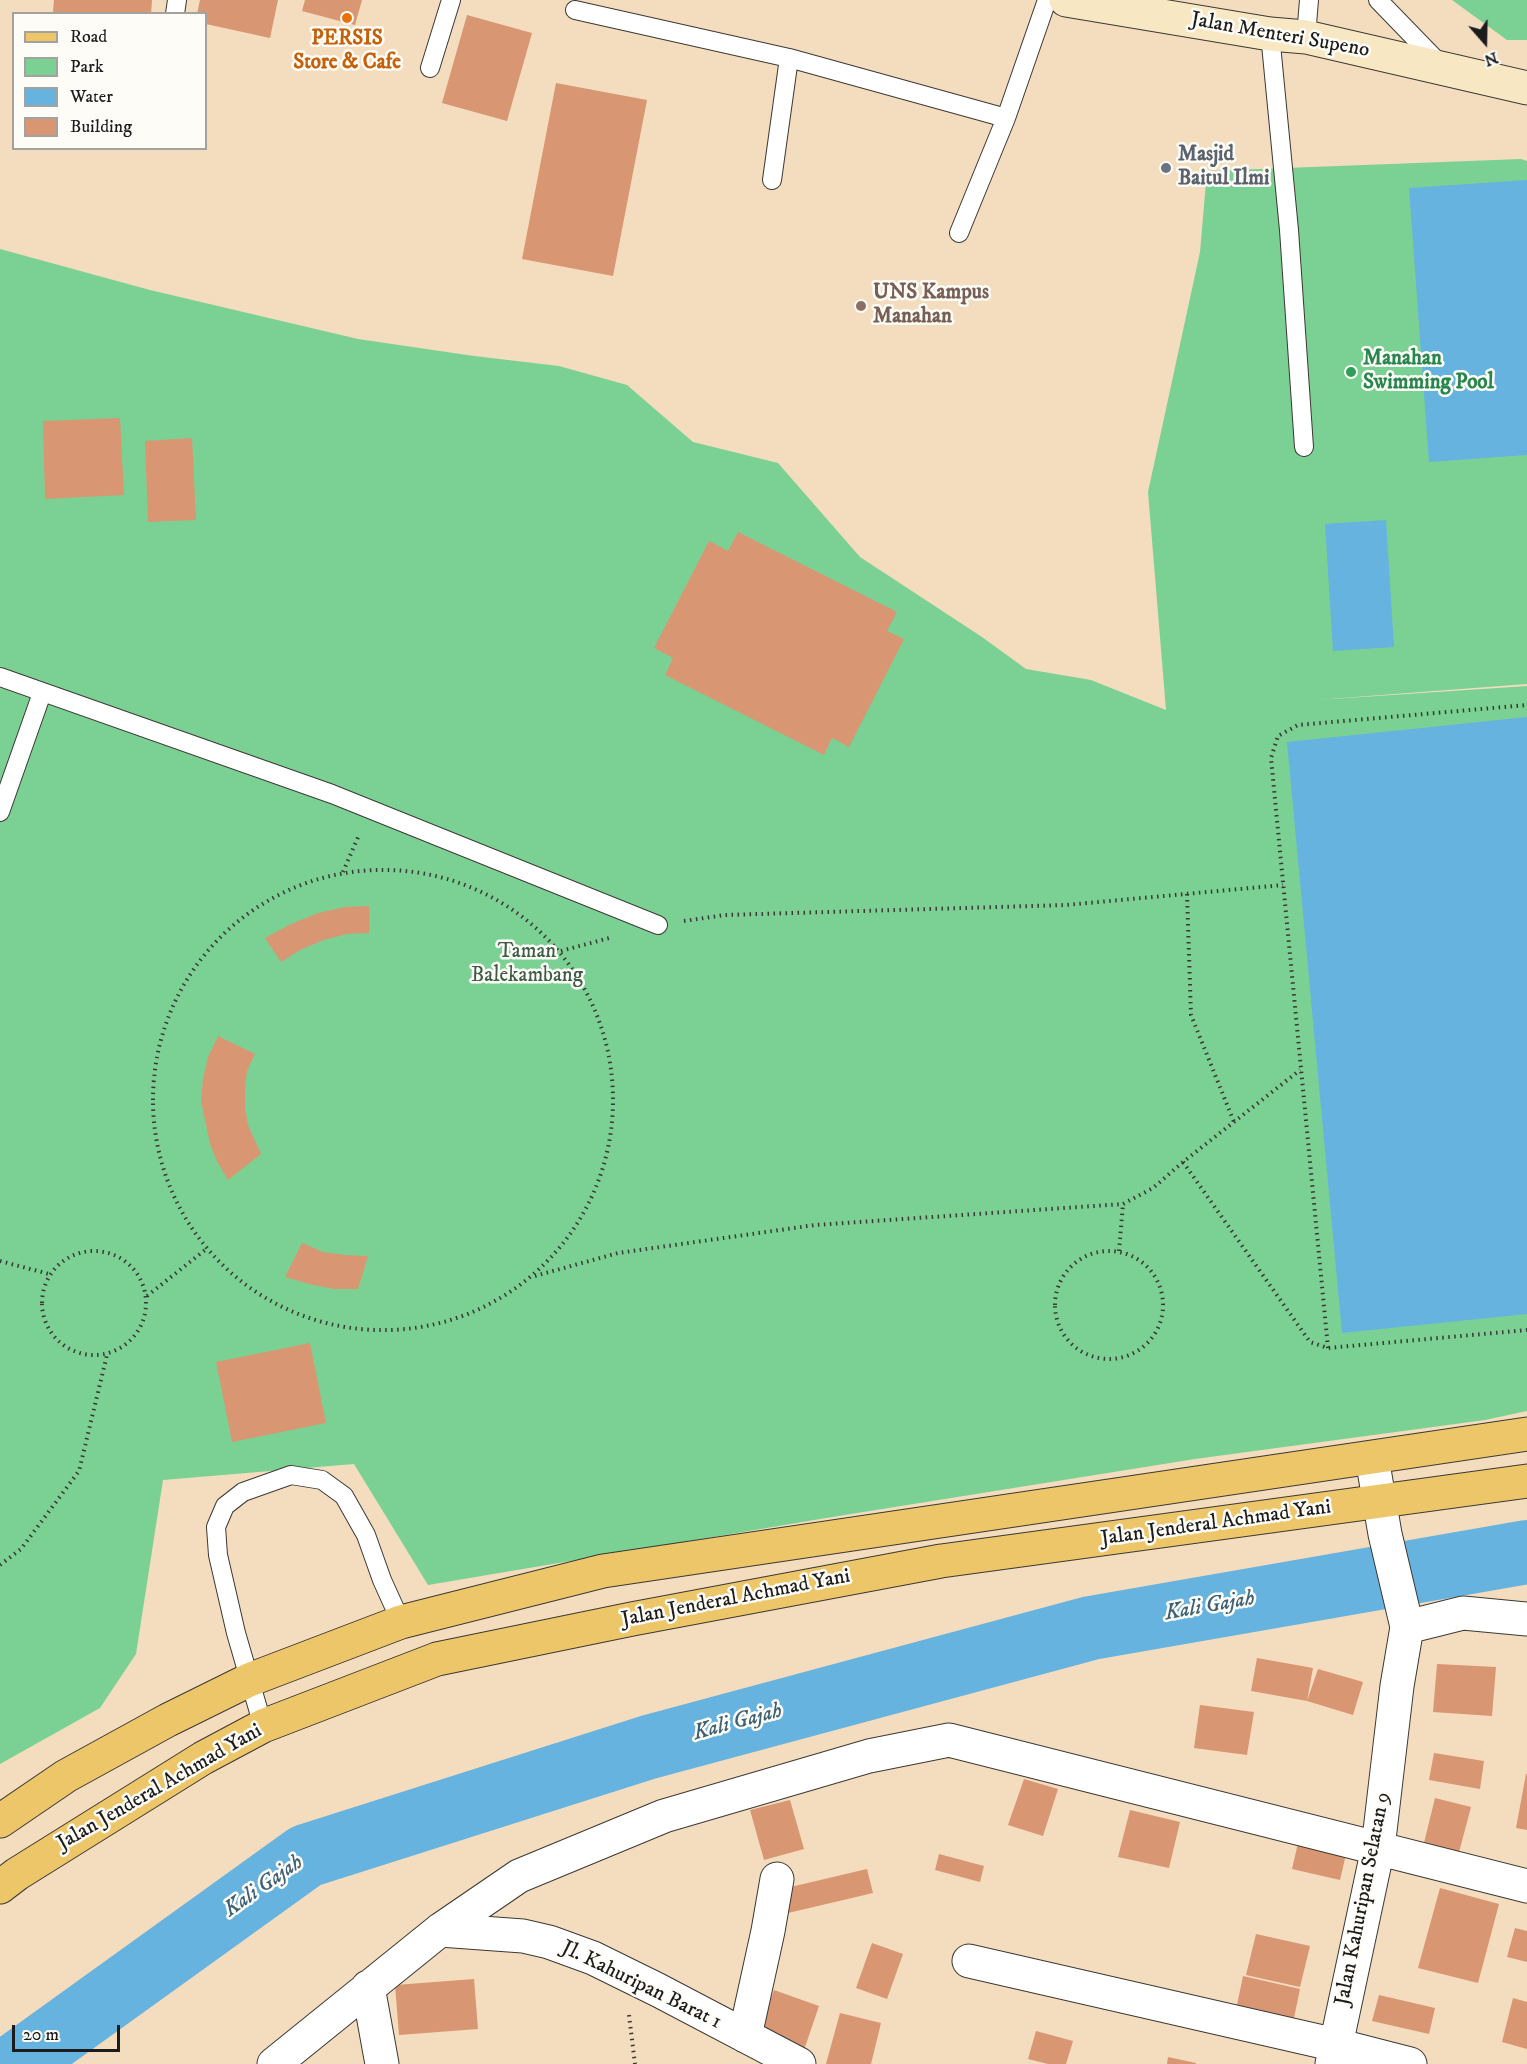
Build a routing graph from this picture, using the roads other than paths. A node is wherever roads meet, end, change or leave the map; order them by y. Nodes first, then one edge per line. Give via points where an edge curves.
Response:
1 (451, 0) edge
2 (1047, 0) edge
3 (1066, 0) edge
4 (1309, 0) edge
5 (1378, 0) edge
6 (575, 10) dead end
7 (1270, 34) junction
8 (1306, 37) junction
9 (789, 58) junction
10 (430, 68) dead end
11 (1444, 69) junction
12 (1527, 88) edge
13 (1006, 118) junction
14 (772, 180) dead end
15 (959, 233) dead end
16 (1304, 447) dead end
17 (0, 677) edge
18 (42, 693) junction
19 (0, 812) edge
20 (658, 925) road end
21 (1527, 1434) edge
22 (1372, 1458) junction
23 (1527, 1481) edge
24 (1382, 1518) junction
25 (1527, 1619) edge
26 (401, 1622) junction
27 (1406, 1622) junction
28 (249, 1680) junction
29 (263, 1726) junction
30 (0, 1821) edge
31 (1378, 1848) junction
32 (777, 1879) dead end
33 (1527, 1886) edge
34 (0, 1887) edge
35 (440, 1930) junction
36 (969, 1961) dead end
37 (368, 1988) junction
38 (745, 2037) junction
39 (1334, 2054) edge
40 (274, 2064) edge
41 (382, 2064) edge
42 (799, 2064) edge
43 (1410, 2064) edge

1 - 10 lane
2 - 13 lane
3 - 7 main road, Jalan Menteri Supeno
4 - 8 lane
5 - 11 lane
6 - 9 lane
7 - 8 main road, Jalan Menteri Supeno
7 - 16 lane
8 - 11 main road, Jalan Menteri Supeno
9 - 13 lane
9 - 14 lane
11 - 12 main road, Jalan Menteri Supeno
13 - 15 lane
17 - 18 lane
18 - 19 lane
18 - 20 lane via 332,794
21 - 22 main road, Jalan Jenderal Achmad Yani
22 - 24 street
22 - 26 main road, Jalan Jenderal Achmad Yani via 603,1571
23 - 24 main road, Jalan Jenderal Achmad Yani
24 - 27 street
24 - 29 main road, Jalan Jenderal Achmad Yani via 941,1561 632,1618 437,1659
25 - 27 street via 1463,1612
26 - 28 main road, Jalan Jenderal Achmad Yani
26 - 28 lane via 366,1535 344,1496 322,1480 291,1475 243,1492 225,1506 216,1527 218,1556
27 - 31 street, Jalan Kahuripan Selatan 9
28 - 29 lane
28 - 30 main road, Jalan Jenderal Achmad Yani via 66,1776
29 - 34 main road, Jalan Jenderal Achmad Yani via 202,1758
31 - 33 street
31 - 35 street via 949,1740 869,1756 664,1816 519,1876
31 - 39 street, Jalan Kahuripan Selatan 9
32 - 38 street
35 - 37 street
35 - 38 street, Jl. Kahuripan Barat 1 via 497,1933 549,1942 624,1973
36 - 39 street
37 - 40 street
37 - 41 street
38 - 42 street, Jl. Kahuripan Barat 1
39 - 43 street

